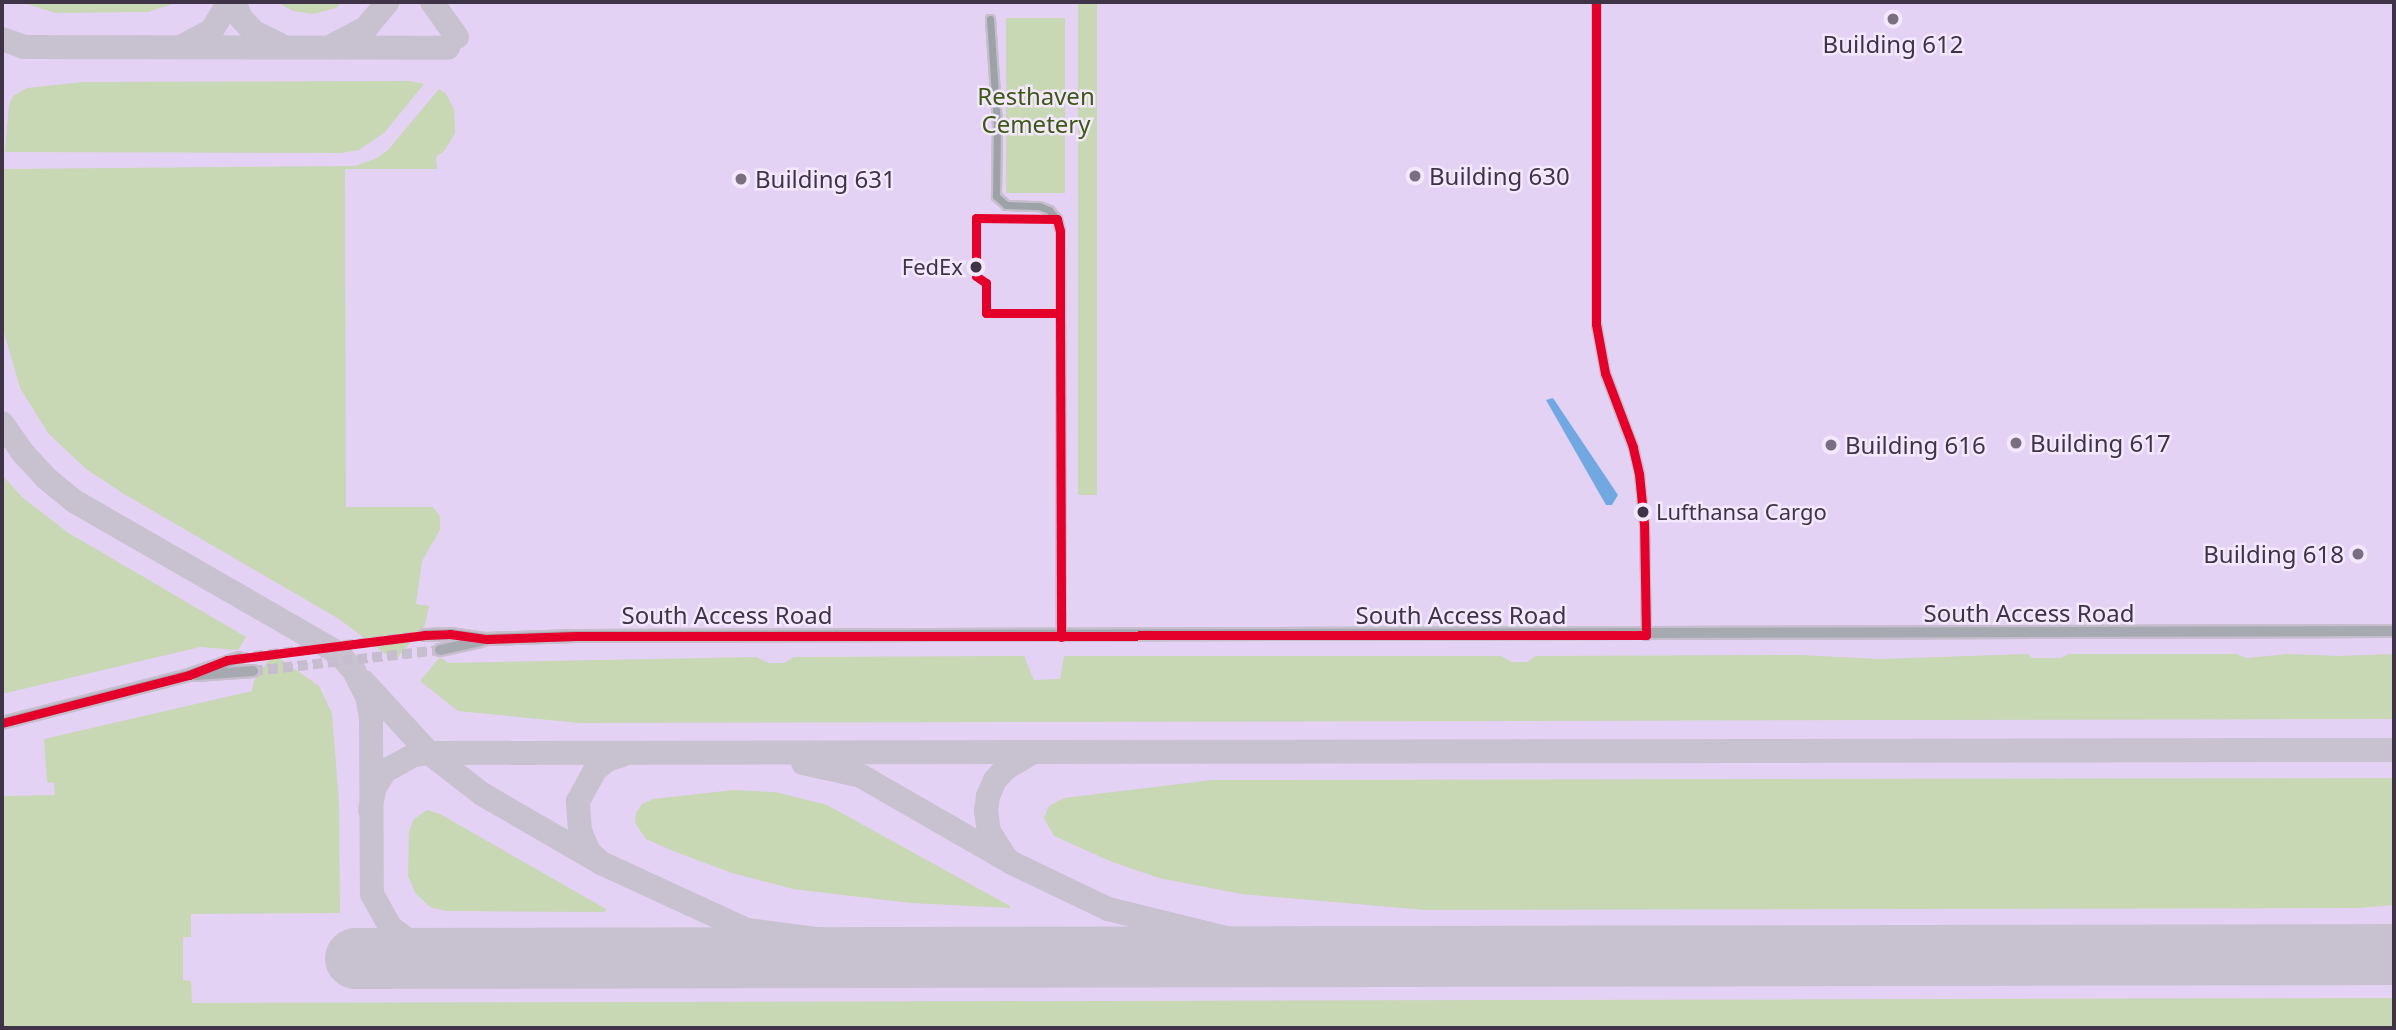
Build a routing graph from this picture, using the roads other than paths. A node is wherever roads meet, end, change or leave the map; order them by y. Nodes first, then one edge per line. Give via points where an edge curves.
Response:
1 (1596, 2) edge
2 (990, 19) dead end
3 (2394, 631) edge
4 (425, 635) tunnel mouth
5 (1646, 635) junction
6 (1061, 637) junction
7 (487, 639) junction
8 (440, 650) tunnel mouth
9 (239, 658) tunnel mouth
10 (253, 671) tunnel mouth
11 (189, 675) junction
12 (2, 723) edge

1 - 5 street via 1596,324 1605,373 1639,474
2 - 6 street via 996,196 1006,205 1049,210 1060,231
3 - 5 street, South Access Road
4 - 7 street, South Access Road
5 - 6 street, South Access Road
6 - 7 street, South Access Road
7 - 8 street, South Access Road
9 - 11 street
10 - 11 street
11 - 12 street

